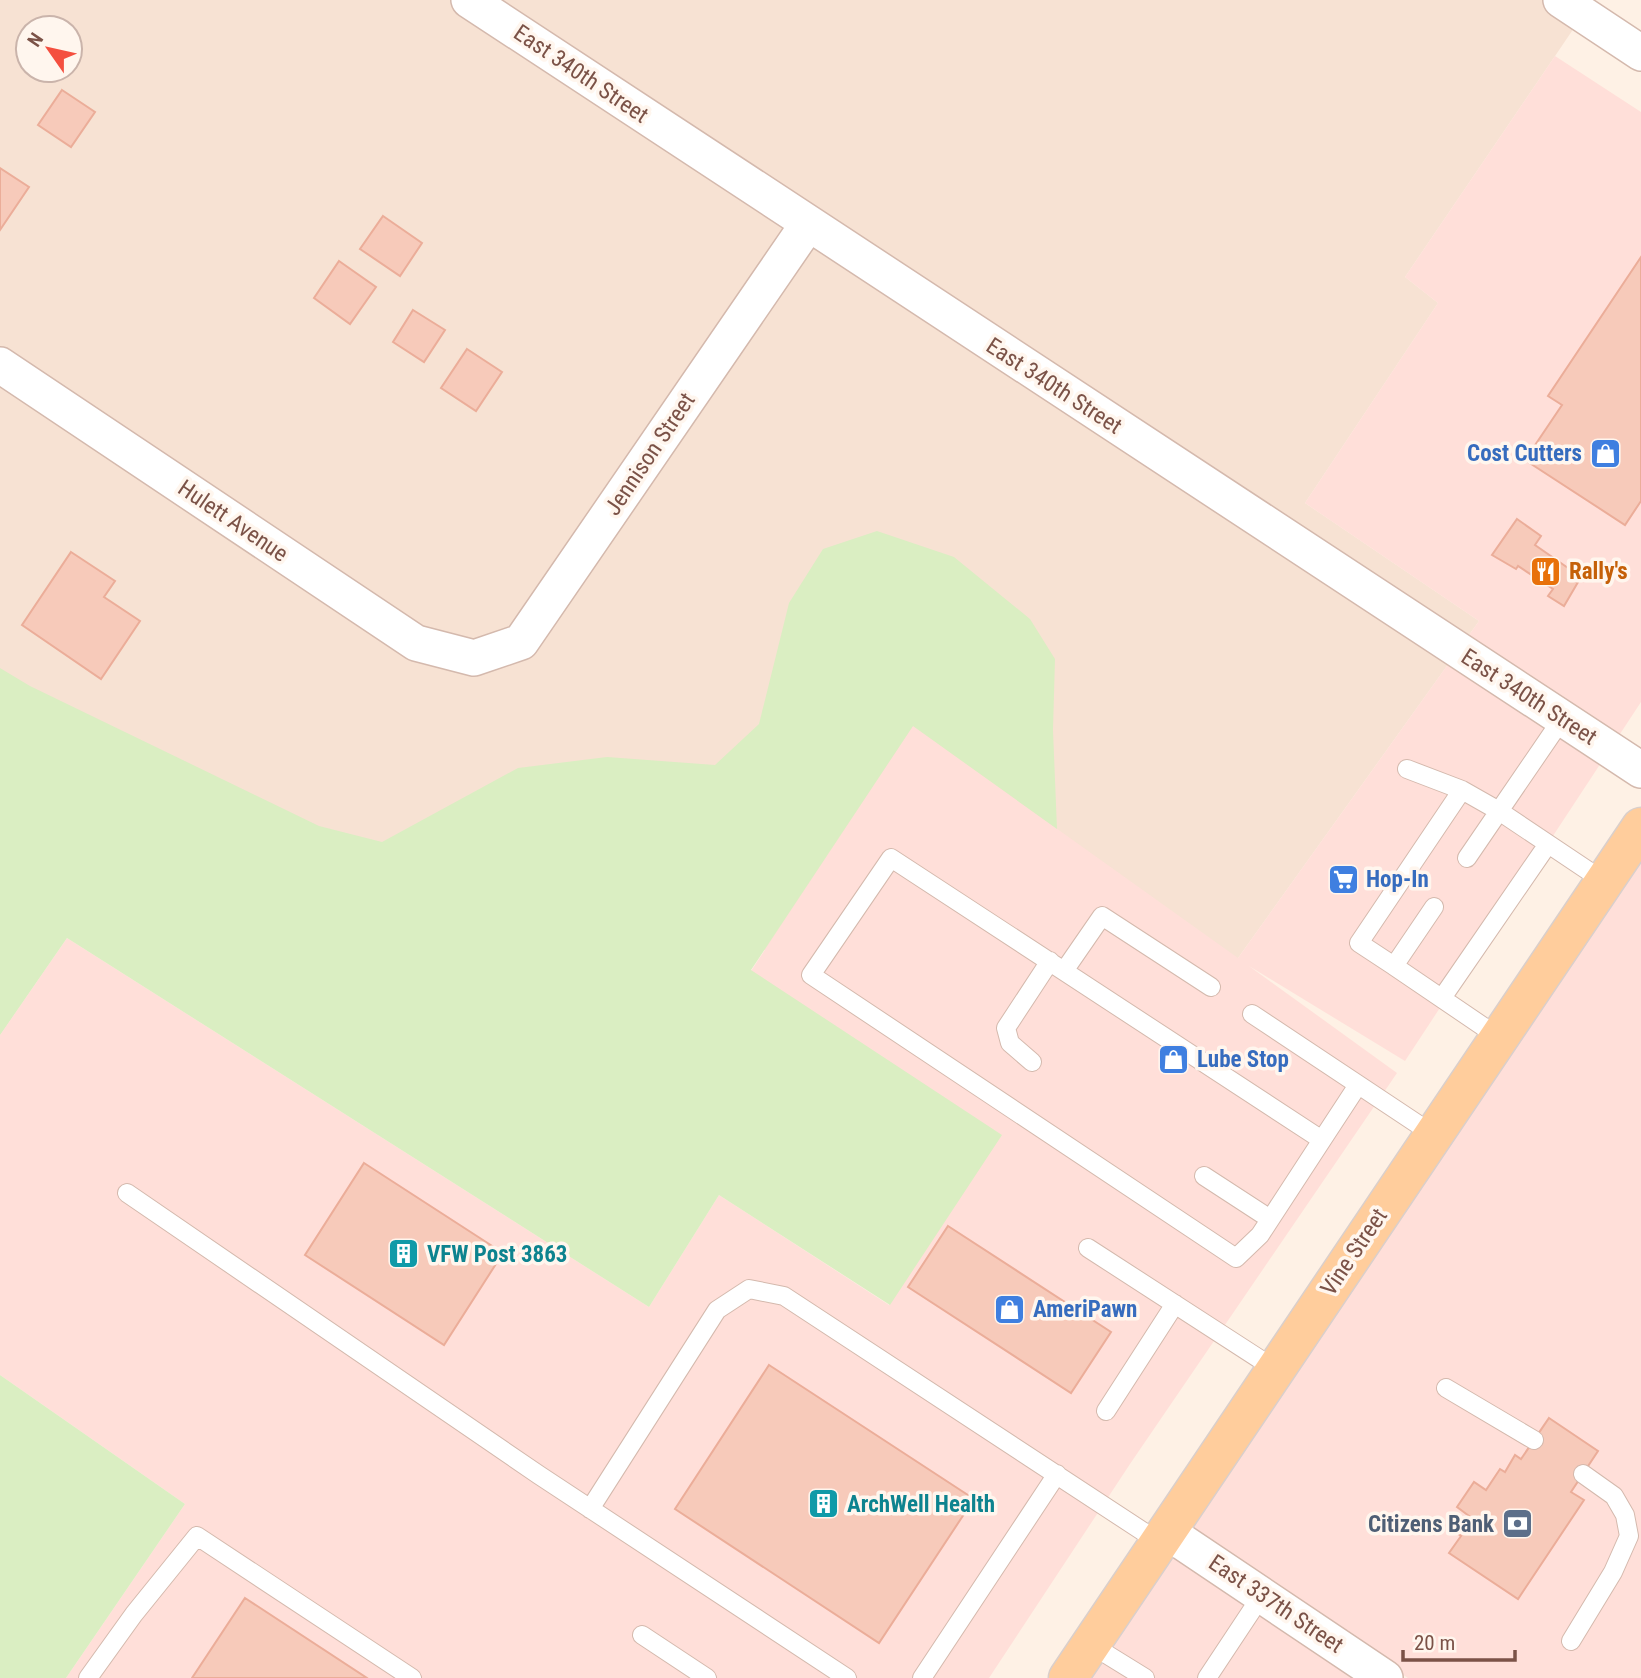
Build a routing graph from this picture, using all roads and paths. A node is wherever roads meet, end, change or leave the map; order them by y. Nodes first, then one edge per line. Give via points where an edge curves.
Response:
1 (469, 0) edge
2 (1561, 0) edge
3 (1641, 53) edge
4 (807, 225) junction
5 (0, 365) edge
6 (474, 658) joint
7 (1562, 719) junction
8 (1407, 769) dead end
9 (1641, 770) edge
10 (1462, 790) junction
11 (1499, 811) junction
12 (1641, 827) edge
13 (1548, 844) junction
14 (1467, 858) dead end
15 (1605, 882) junction
16 (1434, 907) dead end
17 (1057, 966) junction
18 (1394, 966) junction
19 (1211, 987) dead end
20 (1442, 998) junction
21 (1252, 1014) dead end
22 (1500, 1038) junction
23 (1032, 1062) dead end
24 (1358, 1085) junction
25 (1434, 1135) junction
26 (1322, 1140) junction
27 (1205, 1176) dead end
28 (127, 1193) dead end
29 (1270, 1219) junction
30 (1088, 1248) dead end
31 (1175, 1304) junction
32 (1275, 1369) junction
33 (1446, 1388) dead end
34 (1106, 1411) dead end
35 (1534, 1440) dead end
36 (1057, 1474) junction
37 (1583, 1474) dead end
38 (590, 1509) junction
39 (1163, 1536) junction
40 (1262, 1595) junction
41 (642, 1635) dead end
42 (1571, 1641) dead end
43 (1090, 1644) junction
44 (1212, 1676) edge
45 (1379, 1676) edge
46 (88, 1678) edge
47 (412, 1678) edge
48 (707, 1678) edge
49 (847, 1678) edge
50 (922, 1678) edge
51 (1068, 1678) edge
52 (1146, 1678) edge

1 - 4 street, East 340th Street
2 - 3 street
4 - 6 street, Jennison Street via 522,642
4 - 7 street, East 340th Street
5 - 6 street, Hulett Avenue via 416,643
7 - 9 street, East 340th Street
7 - 11 lane
8 - 10 lane
10 - 11 lane
10 - 18 lane via 1359,943
11 - 13 lane
11 - 14 lane
12 - 15 main road, Vine Street
13 - 15 lane
13 - 20 lane
15 - 22 main road, Vine Street
16 - 18 lane
17 - 19 lane via 1101,916
17 - 23 lane via 1006,1028 1010,1043
17 - 26 lane
17 - 29 lane via 891,858 811,975 1236,1258
18 - 20 lane
20 - 22 lane
21 - 24 lane
22 - 25 main road, Vine Street
24 - 25 lane
24 - 26 lane
25 - 32 main road, Vine Street
26 - 29 lane
27 - 29 lane
28 - 38 lane
30 - 31 lane
31 - 32 lane
31 - 34 lane
32 - 39 main road, Vine Street
33 - 35 lane
36 - 38 lane via 784,1296 749,1289 717,1310
36 - 39 lane
36 - 50 lane
37 - 42 lane via 1614,1496 1625,1515 1629,1536
38 - 49 lane
39 - 40 street, East 337th Street
39 - 43 main road, Vine Street
40 - 44 lane
40 - 45 street, East 337th Street
41 - 48 lane
43 - 51 main road, Vine Street
43 - 52 lane
46 - 47 lane via 197,1536

